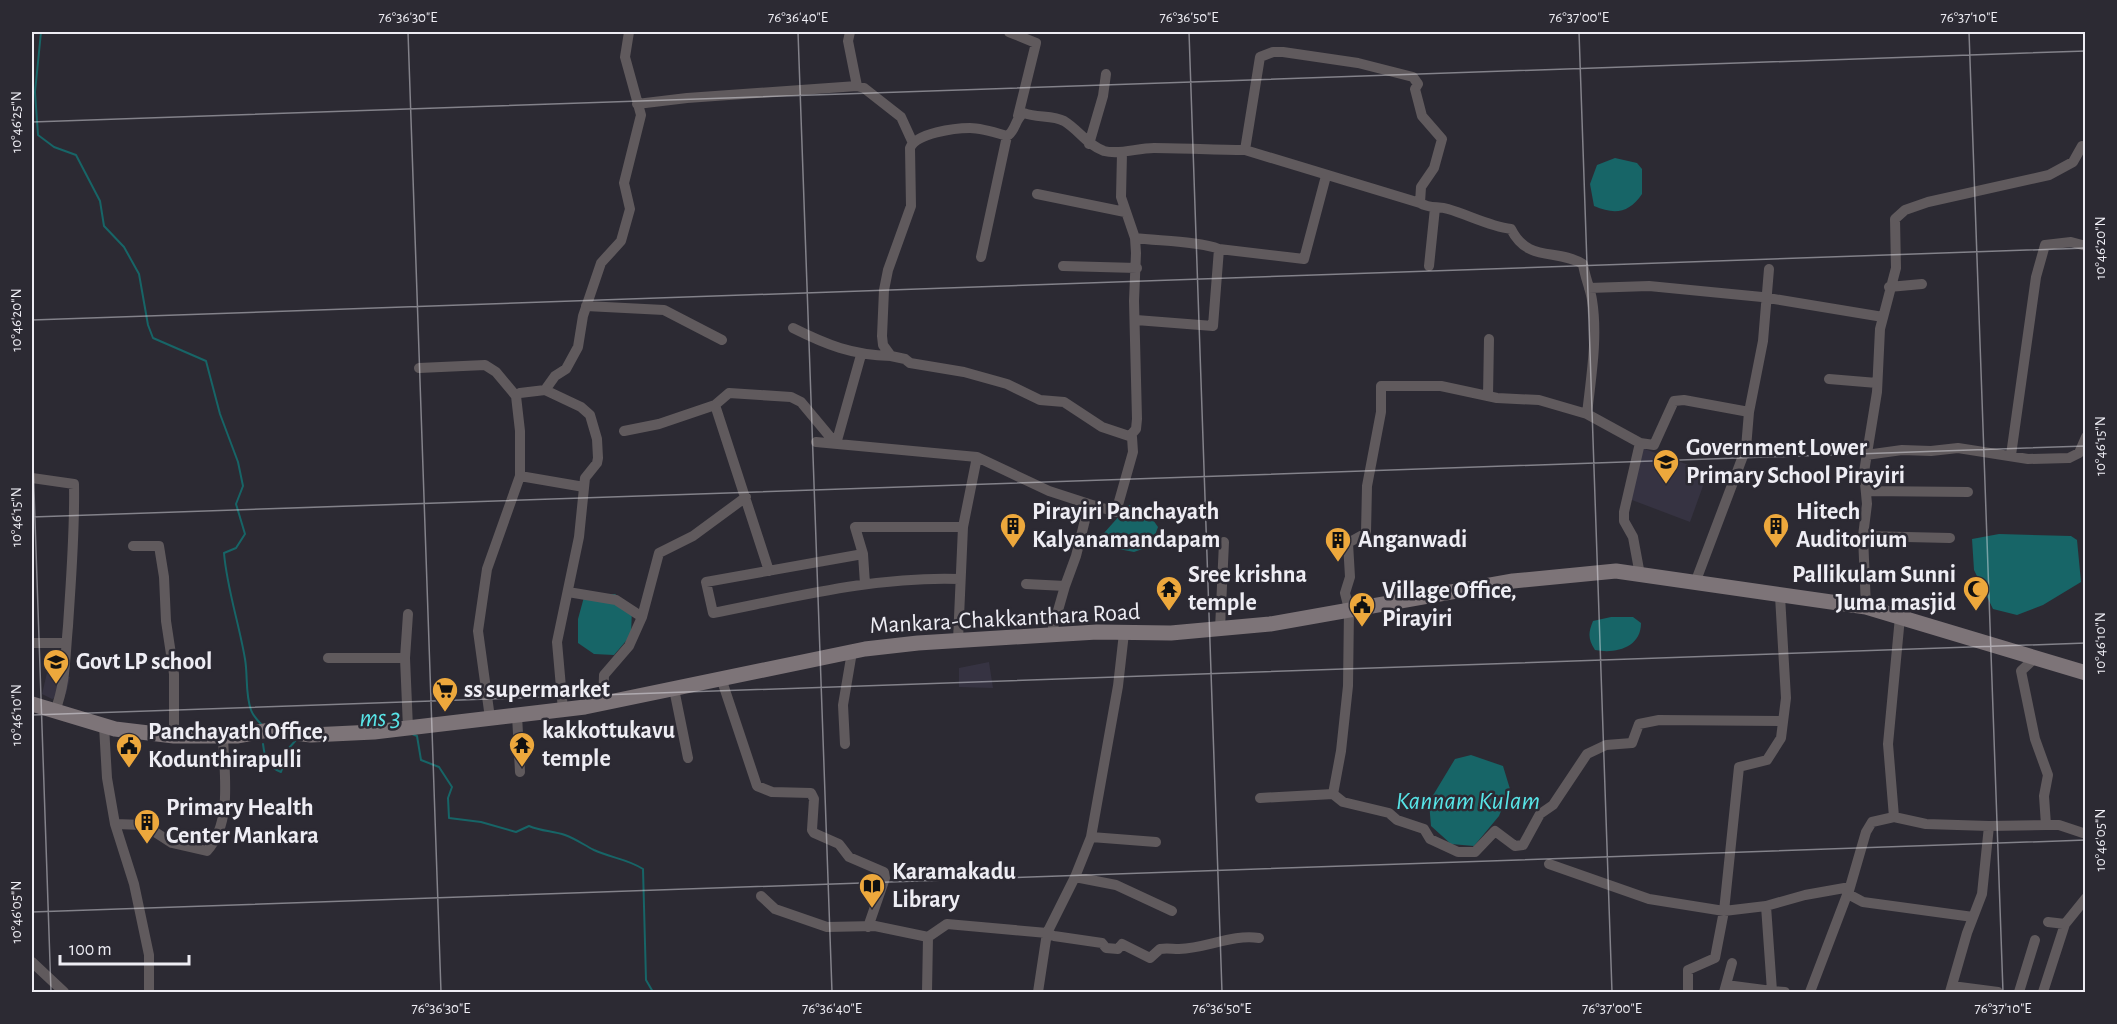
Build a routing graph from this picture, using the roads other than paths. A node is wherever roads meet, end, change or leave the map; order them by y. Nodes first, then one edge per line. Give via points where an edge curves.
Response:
1 (629, 32) edge
2 (850, 32) edge
3 (1009, 32) edge
4 (1106, 74) dead end
5 (857, 86) junction
6 (637, 104) junction
7 (1018, 117) junction
8 (1007, 136) junction
9 (912, 141) junction
10 (1089, 144) junction
11 (2082, 146) dead end
12 (1245, 150) junction
13 (1122, 153) junction
14 (1326, 176) junction
15 (1037, 194) dead end
16 (1420, 203) junction
17 (1435, 208) junction
18 (1125, 212) junction
19 (1135, 238) junction
20 (2085, 246) edge
21 (1220, 249) junction
22 (981, 257) dead end
23 (1063, 266) dead end
24 (1429, 266) dead end
25 (1137, 268) junction
26 (1769, 269) dead end
27 (1922, 284) dead end
28 (1889, 287) junction
29 (1589, 288) junction
30 (1767, 298) junction
31 (586, 306) junction
32 (1883, 317) junction
33 (1136, 320) junction
34 (792, 328) dead end
35 (1489, 339) dead end
36 (722, 340) dead end
37 (861, 355) junction
38 (891, 356) junction
39 (419, 368) dead end
40 (1828, 379) dead end
41 (1877, 383) junction
42 (545, 390) junction
43 (516, 396) junction
44 (1488, 396) junction
45 (715, 405) junction
46 (1749, 412) junction
47 (1587, 414) junction
48 (624, 431) dead end
49 (1130, 436) junction
50 (2085, 437) edge
51 (816, 442) dead end
52 (836, 444) junction
53 (1640, 444) junction
54 (2011, 455) junction
55 (1866, 456) junction
56 (977, 458) junction
57 (520, 476) junction
58 (32, 478) edge
59 (584, 487) junction
60 (1866, 492) junction
61 (1968, 492) dead end
62 (746, 497) junction
63 (1089, 504) junction
64 (963, 527) junction
65 (1863, 536) junction
66 (1950, 538) dead end
67 (1224, 542) dead end
68 (133, 546) dead end
69 (862, 554) junction
70 (769, 571) junction
71 (1640, 575) junction
72 (960, 579) junction
73 (1695, 583) junction
74 (865, 584) junction
75 (1026, 584) dead end
76 (1065, 586) junction
77 (568, 592) junction
78 (1780, 596) junction
79 (1866, 607) junction
80 (1349, 609) junction
81 (408, 614) dead end
82 (1900, 617) junction
83 (642, 618) junction
84 (1220, 629) junction
85 (1124, 633) junction
86 (1051, 635) junction
87 (958, 640) junction
88 (32, 643) edge
89 (66, 643) junction
90 (852, 652) junction
91 (328, 658) dead end
92 (405, 658) junction
93 (2035, 658) junction
94 (2085, 673) edge
95 (721, 678) junction
96 (674, 689) junction
97 (32, 704) edge
98 (603, 704) junction
99 (563, 710) junction
100 (55, 711) junction
101 (517, 715) junction
102 (489, 718) junction
103 (1783, 721) junction
104 (104, 726) junction
105 (408, 728) junction
106 (174, 736) junction
107 (224, 736) junction
108 (845, 744) dead end
109 (688, 758) dead end
110 (520, 772) dead end
111 (1333, 794) junction
112 (1260, 798) dead end
113 (1894, 817) junction
114 (115, 825) junction
115 (2046, 825) junction
116 (1989, 826) junction
117 (2085, 834) edge
118 (1091, 837) junction
119 (1156, 842) dead end
120 (1548, 864) dead end
121 (1075, 876) junction
122 (1850, 887) junction
123 (761, 896) dead end
124 (2085, 898) edge
125 (1766, 906) junction
126 (1172, 911) dead end
127 (1724, 911) junction
128 (1973, 917) junction
129 (2048, 922) dead end
130 (2065, 924) junction
131 (867, 927) junction
132 (1047, 933) junction
133 (928, 937) junction
134 (1259, 938) dead end
135 (2035, 940) dead end
136 (32, 962) edge
137 (1732, 963) dead end
138 (1725, 989) edge
139 (1951, 989) edge
140 (1772, 991) edge
141 (64, 993) edge
142 (149, 993) edge
143 (927, 993) edge
144 (1038, 993) edge
145 (1688, 993) edge
146 (1785, 993) edge
147 (1810, 993) edge
148 (1998, 993) edge
149 (2019, 993) edge
150 (2043, 993) edge

1 - 6 street via 625,57
2 - 5 street via 848,41
3 - 7 street via 1036,43
4 - 10 street
5 - 6 street
5 - 9 street via 901,117
6 - 31 street via 641,115 624,183 630,209 621,241 601,263
7 - 8 street
7 - 10 street via 1024,113 1062,120
8 - 9 street via 969,128
8 - 22 street
9 - 38 street via 908,175 911,206 884,290 882,336
10 - 13 street
11 - 28 street via 2073,162 2049,175 1905,210 1895,219 1896,268
12 - 13 street via 1155,148
12 - 14 street
12 - 16 street via 1260,57 1273,52 1307,55 1413,77 1418,84 1416,97 1422,116 1442,139 1434,168 1421,187
13 - 18 street via 1120,197
14 - 16 street
14 - 21 street via 1304,259
15 - 18 street
16 - 17 street
17 - 24 street
17 - 29 street via 1446,208 1511,230 1524,248 1577,260 1583,264
18 - 19 street
19 - 21 street via 1207,244
19 - 25 street
20 - 54 street via 2071,242 2045,245 2036,277
21 - 33 street via 1213,326
23 - 25 street
25 - 33 street
26 - 30 street
27 - 28 street
28 - 32 street
29 - 30 street via 1649,286
29 - 47 street via 1594,348
30 - 32 street
30 - 46 street
31 - 36 street via 664,310
31 - 42 street via 578,347 566,369
32 - 41 street
33 - 49 street via 1137,419
34 - 37 street via 827,345
35 - 44 street
37 - 38 street
37 - 52 street
38 - 49 street via 917,366 953,370 1007,384 1040,400 1064,402 1102,427
39 - 43 street via 486,365
40 - 41 street
41 - 55 street
42 - 43 street
42 - 59 street via 590,415 598,458 585,478
43 - 57 street
44 - 47 street via 1539,400
44 - 80 street via 1441,386 1382,386 1367,486 1366,533 1348,543 1350,577 1345,593
45 - 48 street
45 - 52 street via 729,393 791,397 801,402
45 - 62 street
46 - 53 street via 1674,401 1654,445
46 - 73 street via 1746,448
47 - 53 street
49 - 63 street via 1133,452 1116,512
50 - 54 street via 2079,453 2069,458 2028,459
51 - 52 street
52 - 56 street
53 - 71 street via 1624,512
54 - 55 street via 1958,448
55 - 60 street
56 - 63 street via 1049,491
56 - 64 street
57 - 59 street
57 - 102 street via 487,569 478,631
58 - 89 street via 74,484 75,534
59 - 77 street
60 - 61 street
60 - 65 street
62 - 70 street
62 - 83 street via 693,536 659,553
63 - 76 street
64 - 69 street via 855,528
64 - 72 street
65 - 66 street
65 - 79 street
67 - 84 street
68 - 106 street via 159,546 174,674
69 - 70 street
69 - 74 street
70 - 74 street via 706,582 713,613
71 - 73 main road, Mankara-Chakkanthara Road
71 - 80 main road, Mankara-Chakkanthara Road via 1616,571 1512,581
72 - 74 street via 921,578
72 - 87 street
73 - 78 main road, Mankara-Chakkanthara Road
75 - 76 street
76 - 86 street
77 - 83 street via 616,600
77 - 99 street via 556,655
78 - 79 main road, Mankara-Chakkanthara Road
78 - 103 street via 1786,698
79 - 82 main road, Mankara-Chakkanthara Road
80 - 84 main road, Mankara-Chakkanthara Road
80 - 111 street via 1347,696
81 - 92 street
82 - 93 main road, Mankara-Chakkanthara Road
82 - 113 street via 1888,744
83 - 98 street via 629,646 604,675
84 - 85 main road, Mankara-Chakkanthara Road
85 - 86 main road, Mankara-Chakkanthara Road
85 - 118 street
86 - 87 main road, Mankara-Chakkanthara Road
87 - 90 main road, Mankara-Chakkanthara Road
88 - 89 street
89 - 100 street via 63,692
90 - 95 main road, Mankara-Chakkanthara Road
90 - 108 street via 843,705
91 - 92 street
92 - 105 street
93 - 94 main road, Mankara-Chakkanthara Road
93 - 115 street via 2021,671 2035,739 2048,775 2044,796
95 - 96 main road, Mankara-Chakkanthara Road
95 - 131 street via 757,786 772,792 811,793 814,833 839,844 849,857 884,872
96 - 98 main road, Mankara-Chakkanthara Road
96 - 109 street
97 - 100 main road, Mankara-Chakkanthara Road
98 - 99 main road, Mankara-Chakkanthara Road
99 - 101 main road, Mankara-Chakkanthara Road
100 - 104 main road, Mankara-Chakkanthara Road
101 - 102 main road, Mankara-Chakkanthara Road
101 - 110 street
102 - 105 main road, Mankara-Chakkanthara Road
103 - 111 street via 1659,720 1639,724 1632,743 1606,745 1587,754 1552,805 1540,814 1523,845 1515,846 1495,831 1475,852 1458,852 1430,839 1424,829 1397,820 1389,813 1343,802
103 - 127 street via 1781,738 1767,760 1739,767
104 - 106 main road, Mankara-Chakkanthara Road
104 - 114 street
105 - 107 main road, Mankara-Chakkanthara Road via 311,735 269,730
106 - 107 main road, Mankara-Chakkanthara Road
107 - 114 street via 224,807 218,839 207,851 172,843 144,825
111 - 112 street
113 - 116 street via 1926,824
113 - 122 street via 1872,822
114 - 142 street via 134,884 149,956
115 - 116 street
115 - 117 street
116 - 128 street via 1982,894
118 - 119 street
118 - 121 street
120 - 127 street via 1649,899
121 - 126 street via 1116,885
121 - 132 street
122 - 125 street
122 - 128 street via 1848,894 1863,902
122 - 147 street
123 - 131 street via 775,909 827,927
124 - 130 street
125 - 127 street
125 - 140 street
127 - 145 street via 1714,958 1688,970
128 - 139 street
129 - 130 street
130 - 150 street
131 - 133 street
132 - 133 street via 947,924
132 - 134 street via 1102,943 1106,948 1118,949 1122,944 1150,958 1160,949 1187,948 1242,935
132 - 144 street
133 - 143 street
135 - 149 street
136 - 141 street
137 - 138 street
138 - 140 street
139 - 148 street
140 - 146 street

